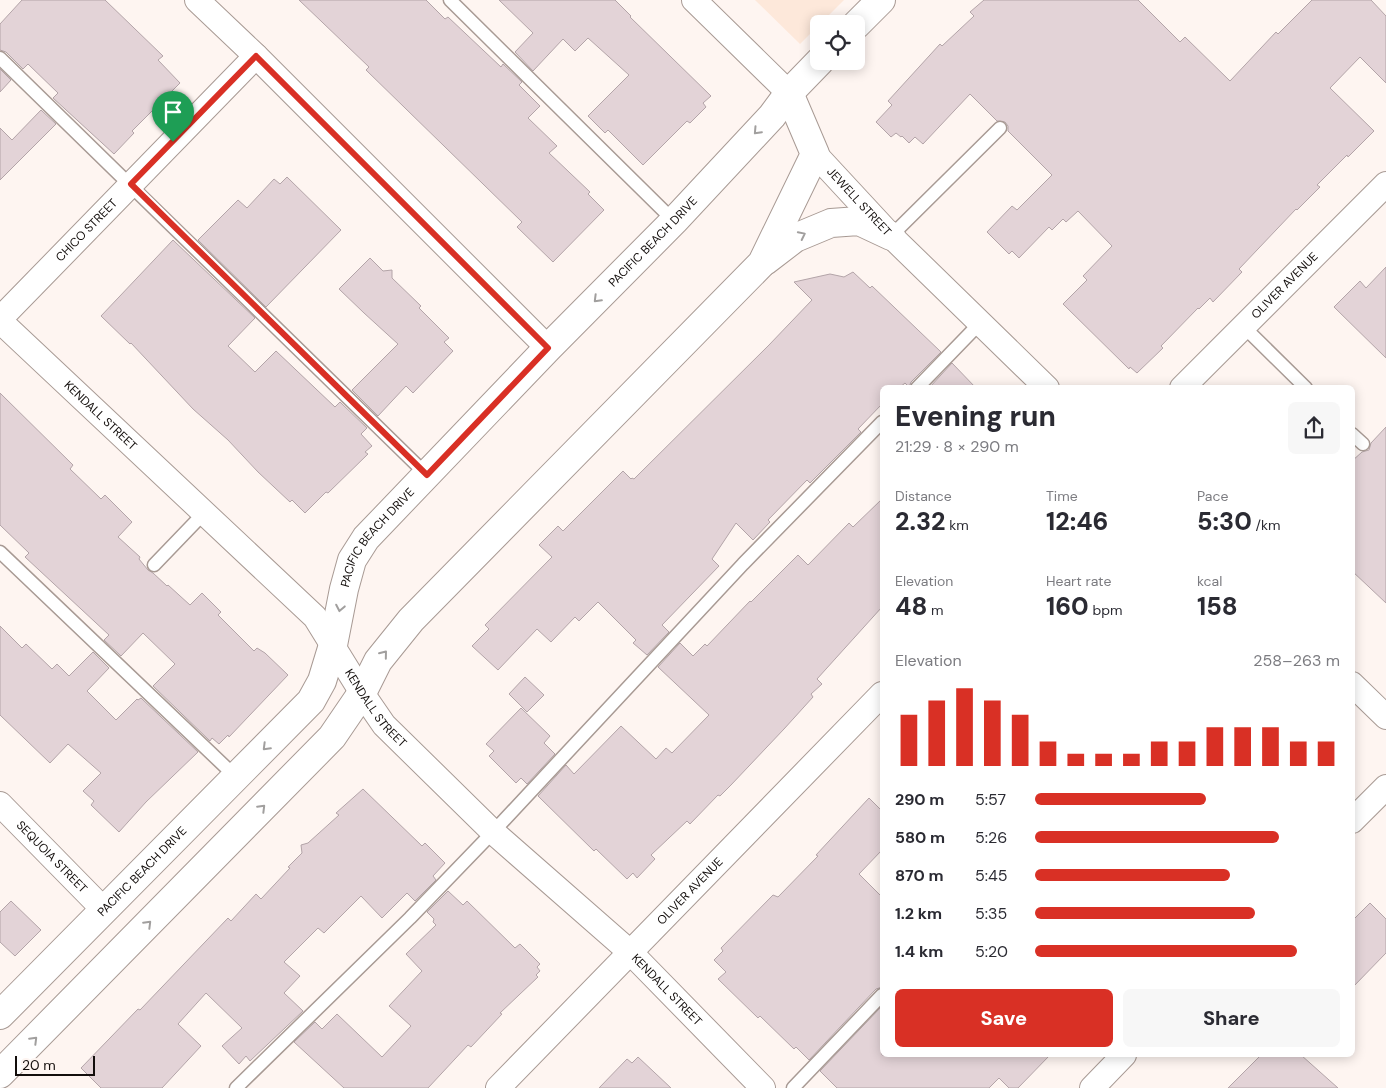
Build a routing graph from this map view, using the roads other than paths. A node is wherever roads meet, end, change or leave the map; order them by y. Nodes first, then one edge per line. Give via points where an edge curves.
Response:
1 (197, 0) edge
2 (450, 0) edge
3 (694, 0) edge
4 (881, 0) edge
5 (865, 16) edge
6 (256, 56) junction
7 (0, 58) edge
8 (811, 70) edge
9 (788, 94) junction
10 (1000, 128) dead end
11 (815, 154) junction
12 (131, 184) junction
13 (1386, 184) edge
14 (674, 222) junction
15 (891, 236) junction
16 (762, 264) junction
17 (0, 320) edge
18 (980, 323) junction
19 (1243, 326) junction
20 (548, 348) junction
21 (920, 385) edge
22 (1043, 385) edge
23 (1185, 385) edge
24 (1303, 385) edge
25 (880, 424) edge
26 (1355, 437) edge
27 (1363, 444) dead end
28 (427, 475) junction
29 (204, 513) junction
30 (0, 552) edge
31 (154, 565) dead end
32 (333, 645) junction
33 (1355, 687) edge
34 (362, 693) junction
35 (880, 696) edge
36 (1386, 716) edge
37 (236, 777) junction
38 (1386, 787) edge
39 (0, 804) edge
40 (1355, 819) edge
41 (493, 832) junction
42 (104, 910) junction
43 (630, 952) junction
44 (880, 998) edge
45 (0, 1015) edge
46 (1122, 1057) edge
47 (0, 1074) edge
48 (236, 1088) edge
49 (498, 1088) edge
50 (763, 1088) edge
51 (794, 1088) edge
52 (1092, 1088) edge

1 - 6 street
2 - 14 lane
3 - 9 street, JEWELL STREET
4 - 5 street
6 - 12 street, CHICO STREET
6 - 20 street
7 - 12 lane
8 - 9 street, PACIFIC BEACH DRIVE
9 - 11 street, JEWELL STREET
9 -> 14 street, PACIFIC BEACH DRIVE via 772,116
10 - 15 lane
11 - 15 street, JEWELL STREET
11 - 16 street
12 - 17 street, CHICO STREET
12 - 28 lane
13 - 19 street, OLIVER AVENUE
14 -> 20 street, PACIFIC BEACH DRIVE
16 -> 15 street via 795,238 832,223 858,221
15 - 18 street, JEWELL STREET
34 -> 16 street via 378,661 411,620
17 - 29 street, KENDALL STREET
18 - 21 lane
18 - 22 street, JEWELL STREET
19 - 23 street, OLIVER AVENUE
19 - 24 lane
20 - 28 street, PACIFIC BEACH DRIVE
25 - 41 lane via 743,564
26 - 27 lane
28 -> 32 street, PACIFIC BEACH DRIVE via 366,538 352,560
29 - 31 lane
29 - 32 street, KENDALL STREET via 315,617
30 - 37 lane
32 - 34 street, KENDALL STREET
32 -> 37 street, PACIFIC BEACH DRIVE via 322,681 311,701
33 - 36 street
34 - 41 street, KENDALL STREET via 384,725
47 -> 34 street via 332,737
35 - 43 street, OLIVER AVENUE
37 - 42 street, PACIFIC BEACH DRIVE
38 - 40 street
39 - 42 street, SEQUOIA STREET
41 - 43 street, KENDALL STREET
41 - 48 lane
42 - 45 street, PACIFIC BEACH DRIVE
43 - 49 street, OLIVER AVENUE
43 - 50 street, KENDALL STREET
44 - 51 lane
46 - 52 street

